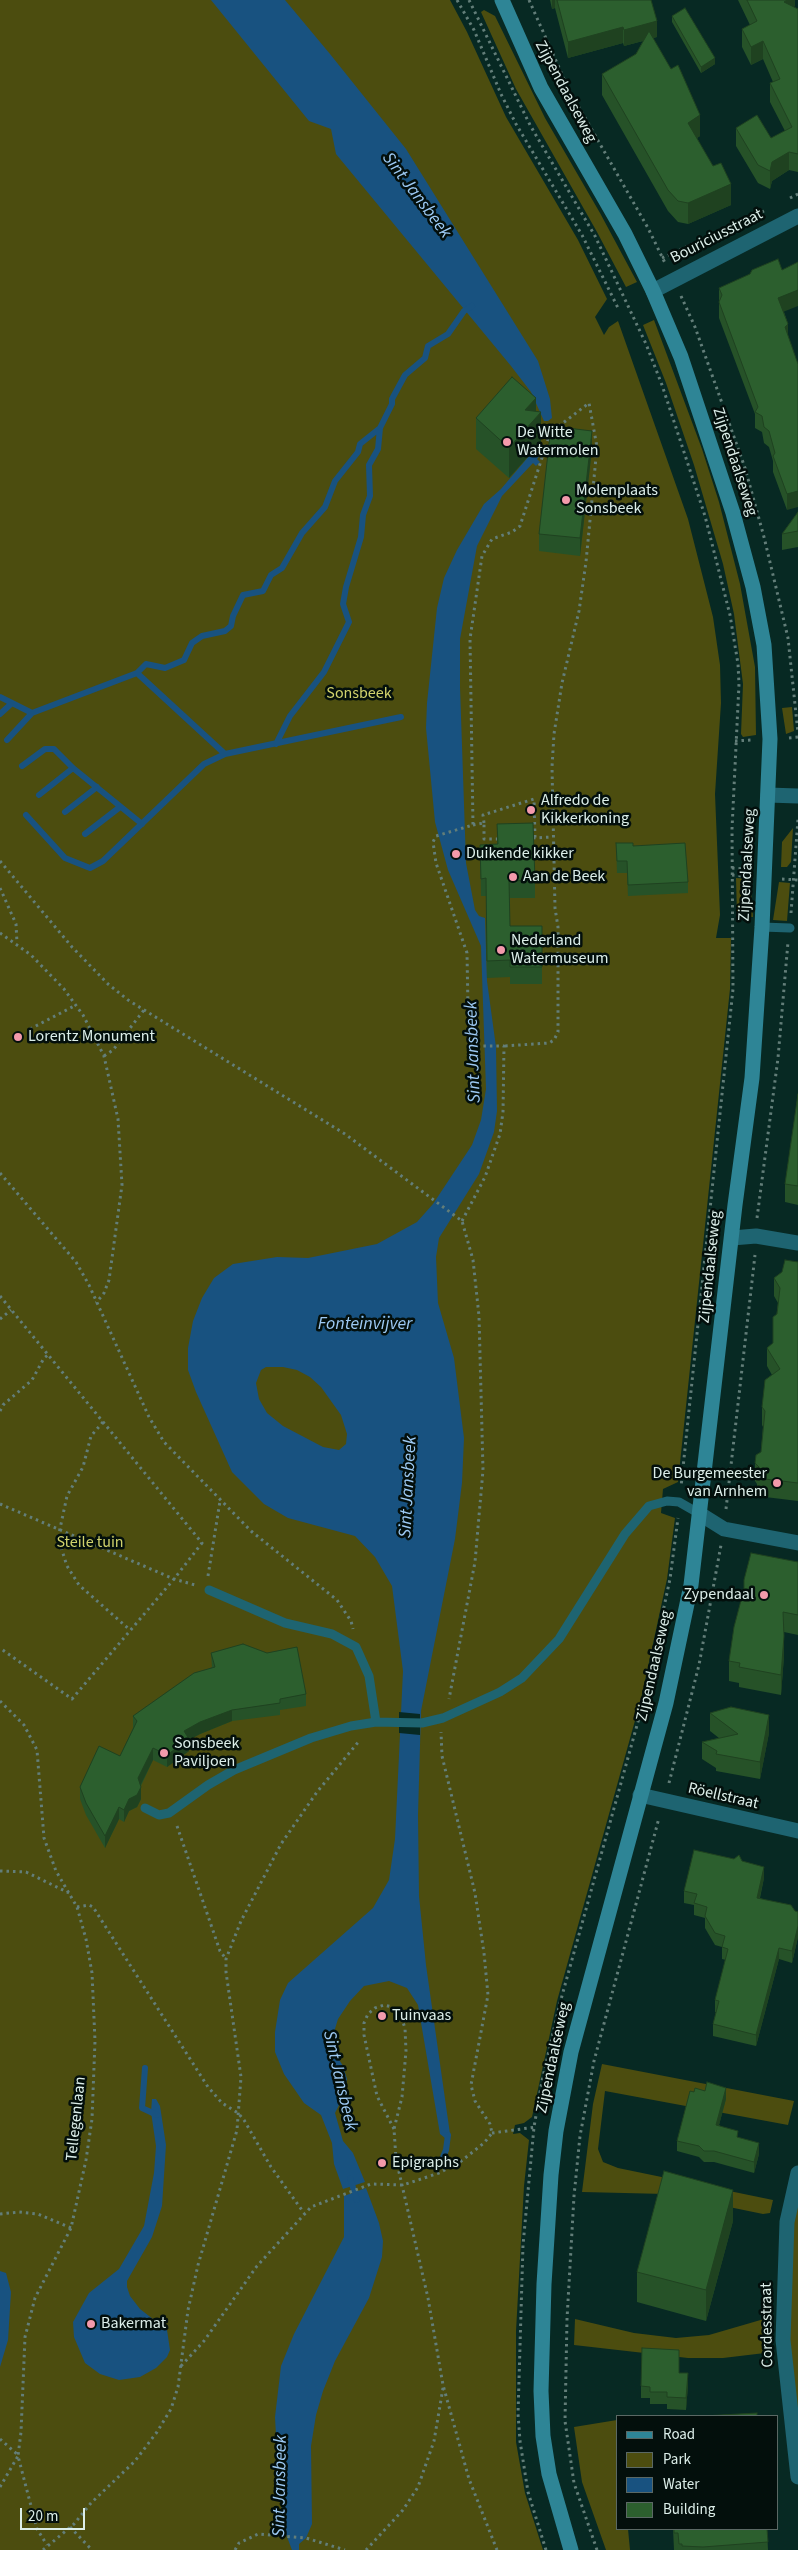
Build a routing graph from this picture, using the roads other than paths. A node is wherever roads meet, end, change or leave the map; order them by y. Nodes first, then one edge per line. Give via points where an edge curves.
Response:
1 (495, 0) edge
2 (502, 0) edge
3 (509, 20) junction
4 (798, 216) edge
5 (653, 291) junction
6 (768, 795) junction
7 (798, 796) edge
8 (762, 927) junction
9 (790, 928) dead end
10 (732, 1238) junction
11 (798, 1243) edge
12 (700, 1514) junction
13 (798, 1543) edge
14 (207, 1589) road end
15 (376, 1722) junction
16 (640, 1794) junction
17 (145, 1808) dead end
18 (798, 1831) edge
19 (798, 2173) edge
20 (798, 2477) edge
21 (571, 2550) edge

1 - 3 main road, Zijpendaalseweg
2 - 3 main road, Zijpendaalseweg
3 - 5 main road, Zijpendaalseweg via 541,88 625,234
4 - 5 street, Bouriciusstraat
5 - 6 main road, Zijpendaalseweg via 710,439 753,587 767,675
6 - 7 street
6 - 8 main road, Zijpendaalseweg
8 - 9 lane
8 - 10 main road, Zijpendaalseweg via 752,1078
10 - 11 street via 756,1236
10 - 12 main road, Zijpendaalseweg
12 - 13 street via 724,1529
12 - 15 lane via 679,1502 667,1501 649,1506 613,1552 576,1615 522,1678 500,1692 443,1718 422,1723
12 - 16 main road, Zijpendaalseweg via 680,1644
14 - 15 lane via 285,1623 332,1634 356,1647 369,1676
15 - 17 lane via 331,1732 272,1753 234,1770 169,1813 159,1815
16 - 18 street, Röellstraat
16 - 21 main road, Zijpendaalseweg via 571,2052 551,2175 544,2284 543,2436 549,2474
19 - 20 street, Cordesstraat via 787,2222 783,2340

